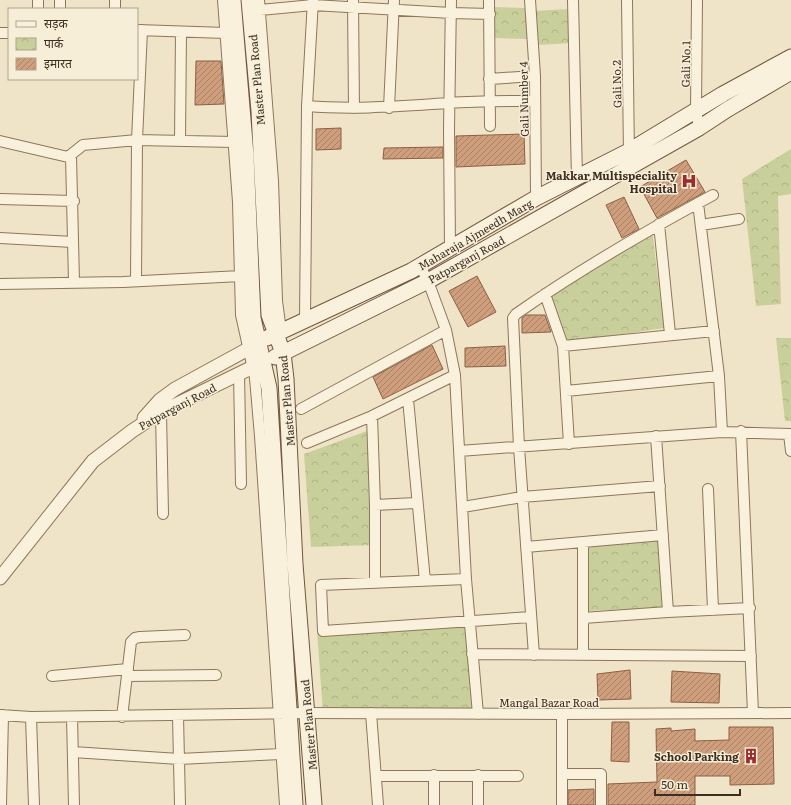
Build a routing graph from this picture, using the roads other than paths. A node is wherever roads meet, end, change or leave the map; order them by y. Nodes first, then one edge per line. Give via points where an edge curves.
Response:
1 (223, 0) edge
2 (233, 0) edge
3 (451, 0) edge
4 (489, 0) edge
5 (530, 0) edge
6 (573, 0) edge
7 (627, 0) edge
8 (697, 0) edge
9 (313, 3) edge
10 (353, 3) edge
11 (261, 4) edge
12 (394, 5) edge
13 (451, 13) junction
14 (490, 14) junction
15 (139, 30) edge
16 (181, 32) junction
17 (226, 34) junction
18 (791, 57) edge
19 (791, 72) edge
20 (535, 76) junction
21 (489, 79) junction
22 (535, 101) junction
23 (489, 102) junction
24 (450, 103) junction
25 (308, 106) junction
26 (354, 108) junction
27 (389, 108) junction
28 (696, 110) junction
29 (490, 126) dead end
30 (699, 128) junction
31 (137, 140) junction
32 (0, 141) edge
33 (180, 141) junction
34 (234, 142) junction
35 (629, 151) junction
36 (71, 156) junction
37 (629, 168) junction
38 (577, 178) junction
39 (713, 194) dead end
40 (536, 198) junction
41 (0, 199) edge
42 (74, 201) junction
43 (698, 203) junction
44 (739, 219) dead end
45 (659, 224) junction
46 (701, 225) junction
47 (0, 238) edge
48 (73, 242) junction
49 (450, 248) junction
50 (420, 266) junction
51 (240, 276) junction
52 (136, 281) junction
53 (428, 281) junction
54 (74, 282) junction
55 (0, 284) edge
56 (545, 294) junction
57 (305, 320) junction
58 (446, 330) junction
59 (714, 331) junction
60 (278, 332) junction
61 (670, 334) junction
62 (254, 345) junction
63 (563, 346) junction
64 (283, 353) junction
65 (258, 365) junction
66 (239, 373) junction
67 (455, 375) junction
68 (719, 376) junction
69 (566, 392) junction
70 (408, 399) junction
71 (301, 409) dead end
72 (161, 412) junction
73 (372, 416) junction
74 (132, 431) junction
75 (741, 431) junction
76 (722, 432) junction
77 (790, 434) edge
78 (656, 436) junction
79 (307, 443) dead end
80 (569, 444) junction
81 (519, 447) junction
82 (459, 451) junction
83 (791, 451) edge
84 (240, 484) dead end
85 (660, 486) junction
86 (708, 489) dead end
87 (522, 497) junction
88 (416, 503) junction
89 (375, 505) junction
90 (463, 507) junction
91 (163, 514) dead end
92 (663, 534) junction
93 (583, 542) junction
94 (526, 547) junction
95 (0, 578) edge
96 (466, 579) junction
97 (425, 580) junction
98 (375, 583) junction
99 (750, 608) junction
100 (714, 610) junction
101 (668, 612) junction
102 (531, 617) junction
103 (583, 618) junction
104 (470, 620) junction
105 (185, 635) dead end
106 (472, 654) junction
107 (534, 655) junction
108 (583, 655) junction
109 (751, 656) junction
110 (127, 673) junction
111 (216, 675) dead end
112 (52, 676) dead end
113 (283, 713) junction
114 (307, 713) junction
115 (752, 713) junction
116 (791, 713) edge
117 (371, 714) junction
118 (478, 714) junction
119 (562, 714) junction
120 (2, 715) edge
121 (178, 716) junction
122 (31, 717) junction
123 (72, 717) junction
124 (122, 717) junction
125 (73, 752) junction
126 (281, 754) junction
127 (179, 758) junction
128 (562, 774) junction
129 (434, 775) junction
130 (478, 775) junction
131 (376, 776) junction
132 (518, 776) dead end
133 (1, 805) edge
134 (34, 805) edge
135 (74, 805) edge
136 (180, 805) edge
137 (285, 805) edge
138 (295, 805) edge
139 (314, 805) edge
140 (378, 805) edge
141 (434, 805) edge
142 (478, 805) edge
143 (562, 805) edge
144 (601, 805) edge

1 - 17 street
2 - 62 main road, Master Plan Road via 246,155
3 - 13 street
4 - 14 street
5 - 20 street, Gali Number 4
6 - 38 street
7 - 35 street, Gali No.2
8 - 28 street, Gali No.1
9 - 10 street
9 - 11 street
9 - 25 street
10 - 12 street
10 - 26 street
11 - 60 main road, Master Plan Road via 259,111 269,315
12 - 13 street
12 - 27 street
13 - 14 street
13 - 24 street
14 - 21 street
15 - 16 street
15 - 31 street
16 - 17 street
16 - 33 street
17 - 34 street
18 - 28 main road, Maharaja Ajmeedh Marg
19 - 30 main road, Patparganj Road
20 - 21 street
20 - 22 street, Gali Number 4
21 - 23 street
22 - 23 street
22 - 40 street, Gali Number 4
23 - 24 street
23 - 29 street
24 - 27 street
24 - 49 street
25 - 26 street
25 - 57 street
26 - 27 street
28 - 30 street, Gali No.1
28 - 35 main road, Maharaja Ajmeedh Marg
30 - 37 main road, Patparganj Road
31 - 33 street
31 - 36 street via 82,145
31 - 52 street
32 - 36 street
33 - 34 street
34 - 51 street
35 - 37 street, Gali No.2
35 - 38 main road, Maharaja Ajmeedh Marg
36 - 42 street
37 - 53 main road, Patparganj Road
38 - 40 main road, Maharaja Ajmeedh Marg
39 - 43 street
40 - 49 main road, Maharaja Ajmeedh Marg
41 - 42 street
42 - 48 street
43 - 45 street
43 - 46 street
44 - 46 street
45 - 56 street
45 - 61 street
46 - 59 street
47 - 48 street
48 - 54 street
49 - 50 main road, Maharaja Ajmeedh Marg
50 - 53 street
50 - 57 main road, Maharaja Ajmeedh Marg
51 - 52 street
51 - 62 street via 241,315
52 - 54 street
53 - 58 street
53 - 64 main road, Patparganj Road
54 - 55 street
56 - 63 street
56 - 81 street via 513,318
57 - 60 main road, Maharaja Ajmeedh Marg
58 - 67 street
58 - 71 street
59 - 61 street
59 - 68 street
60 - 62 main road, Maharaja Ajmeedh Marg
60 - 64 main road, Master Plan Road
61 - 63 street
62 - 65 main road, Master Plan Road
62 - 74 street, Patparganj Road via 168,394
63 - 69 street
64 - 65 main road, Patparganj Road
64 - 114 main road, Master Plan Road via 295,564
65 - 66 street, Patparganj Road
65 - 113 main road, Master Plan Road via 269,388
66 - 72 street, Patparganj Road
66 - 84 street
67 - 70 street
67 - 82 street
68 - 69 street
68 - 76 street
69 - 80 street
70 - 73 street
70 - 88 street
72 - 74 street, Patparganj Road
72 - 91 street
73 - 79 street
73 - 89 street
74 - 95 street, Patparganj Road via 93,461
75 - 76 street
75 - 77 street
75 - 99 street
76 - 78 street
77 - 83 street
78 - 80 street
78 - 85 street
80 - 81 street
81 - 82 street
81 - 87 street
82 - 90 street
85 - 87 street
85 - 92 street
86 - 100 street
87 - 90 street
87 - 94 street
88 - 89 street
88 - 97 street
89 - 98 street
90 - 96 street
92 - 93 street
92 - 101 street
93 - 94 street
93 - 103 street
94 - 102 street
96 - 97 street
96 - 104 street
97 - 98 street
98 - 104 street via 321,585 323,631
99 - 100 street
99 - 109 street
100 - 101 street
101 - 103 street
102 - 104 street
102 - 107 street
103 - 108 street
104 - 106 street
105 - 110 street via 135,638 130,646
106 - 107 street
106 - 118 street
107 - 108 street
108 - 109 street
109 - 115 street
110 - 111 street
110 - 112 street
110 - 124 street
113 - 114 street, Mangal Bazar Road
113 - 121 street, Mangal Bazar Road
113 - 126 street
113 - 138 main road, Master Plan Road
114 - 117 street, Mangal Bazar Road
114 - 139 main road, Master Plan Road
115 - 116 street, Mangal Bazar Road
115 - 119 street, Mangal Bazar Road
117 - 118 street, Mangal Bazar Road
117 - 131 street
118 - 119 street, Mangal Bazar Road
119 - 128 street
120 - 122 street, Mangal Bazar Road
120 - 133 street
121 - 124 street, Mangal Bazar Road
121 - 127 street
122 - 123 street, Mangal Bazar Road
122 - 134 street
123 - 124 street, Mangal Bazar Road
123 - 125 street
125 - 127 street
125 - 135 street
126 - 127 street
126 - 137 street
127 - 136 street
128 - 143 street
128 - 144 street via 601,774
129 - 130 street
129 - 131 street
129 - 141 street
130 - 132 street
130 - 142 street
131 - 140 street

